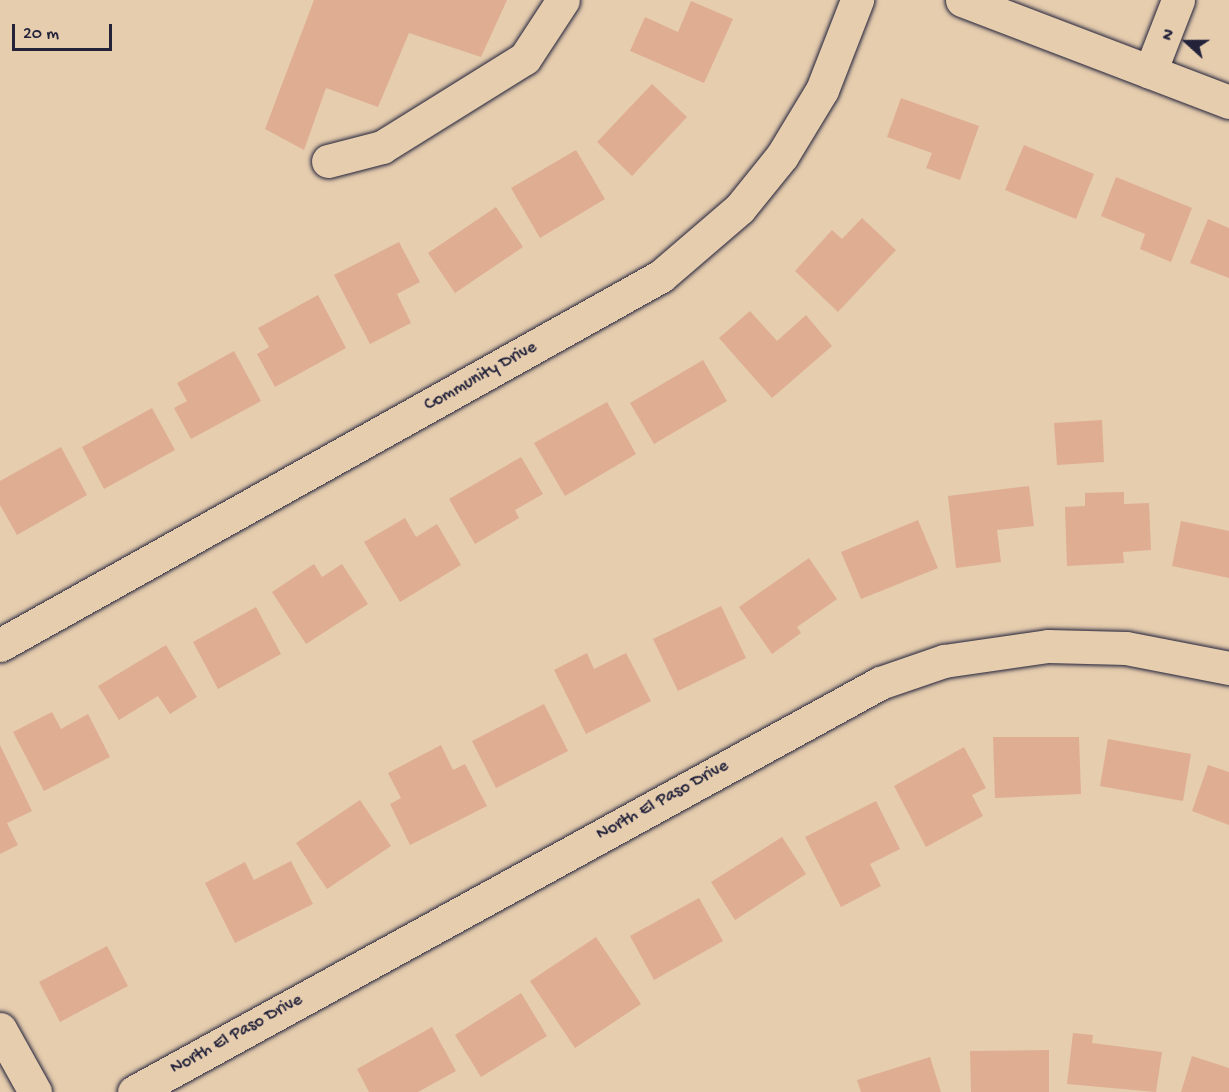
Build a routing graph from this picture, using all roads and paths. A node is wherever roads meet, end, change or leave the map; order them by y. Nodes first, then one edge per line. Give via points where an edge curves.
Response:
1 (563, 0) edge
2 (857, 0) edge
3 (962, 0) edge
4 (1178, 0) edge
5 (1150, 72) junction
6 (1229, 102) edge
7 (328, 161) dead end
8 (0, 645) edge
9 (1229, 668) edge
10 (0, 1029) edge
11 (35, 1092) edge
12 (134, 1092) edge

1 - 7 street via 525,58 382,147
2 - 8 street, Community Drive via 822,90 782,156 740,208 661,276
3 - 5 street
4 - 5 street
5 - 6 street
9 - 12 street, North El Paso Drive via 1126,648 1048,646 944,662 880,683
10 - 11 street

